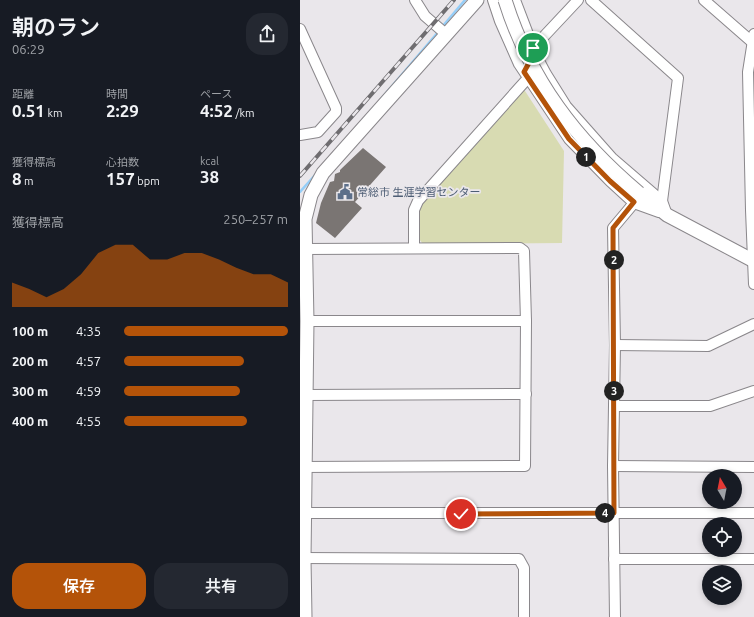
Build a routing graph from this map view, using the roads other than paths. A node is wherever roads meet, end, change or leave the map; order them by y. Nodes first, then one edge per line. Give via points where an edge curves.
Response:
1 (415, 0) edge
2 (477, 0) edge
3 (493, 0) edge
4 (506, 0) edge
5 (515, 0) edge
6 (578, 0) edge
7 (592, 0) edge
8 (704, 0) edge
9 (300, 28) edge
10 (447, 35) junction
11 (753, 38) edge
12 (533, 48) junction
13 (526, 75) junction
14 (300, 135) edge
15 (636, 198) junction
16 (662, 201) junction
17 (666, 215) junction
18 (303, 218) edge
19 (414, 248) junction
20 (305, 249) junction
21 (753, 261) edge
22 (754, 284) edge
23 (307, 321) junction
24 (526, 321) junction
25 (754, 324) edge
26 (614, 344) junction
27 (754, 391) edge
28 (526, 394) junction
29 (303, 395) edge
30 (614, 406) junction
31 (613, 466) junction
32 (754, 467) edge
33 (302, 468) edge
34 (614, 513) junction
35 (754, 513) edge
36 (303, 514) edge
37 (302, 559) edge
38 (614, 559) junction
39 (754, 559) edge
40 (305, 617) edge
41 (524, 617) edge
42 (614, 617) edge

1 - 10 street via 425,16
2 - 10 street
3 - 13 street via 510,47
4 - 15 street, bridge via 532,65 559,109 593,152
5 - 12 street
6 - 12 street
7 - 16 street via 678,78
8 - 11 street
9 - 14 street via 336,108 336,112 318,132
10 - 18 street via 323,173 311,195
11 - 21 street via 748,72
12 - 13 street
12 - 16 street via 554,88 589,134 612,158
13 - 15 street via 569,139 610,181
13 - 19 street via 418,201 414,210
15 - 17 street
15 - 26 street via 613,228
16 - 17 street
17 - 21 street
18 - 20 street
19 - 20 street
19 - 24 street via 520,248 524,251
20 - 23 street
21 - 22 street
23 - 24 street
23 - 29 street
24 - 28 street
25 - 26 street via 708,346
26 - 30 street
27 - 30 street via 710,406
28 - 29 street
28 - 33 street via 525,466
29 - 33 street
30 - 31 street
31 - 32 street
31 - 34 street
33 - 36 street
34 - 35 street
34 - 36 street
34 - 38 street
36 - 37 street
37 - 40 street
37 - 41 street via 519,560 524,568
38 - 39 street
38 - 42 street

